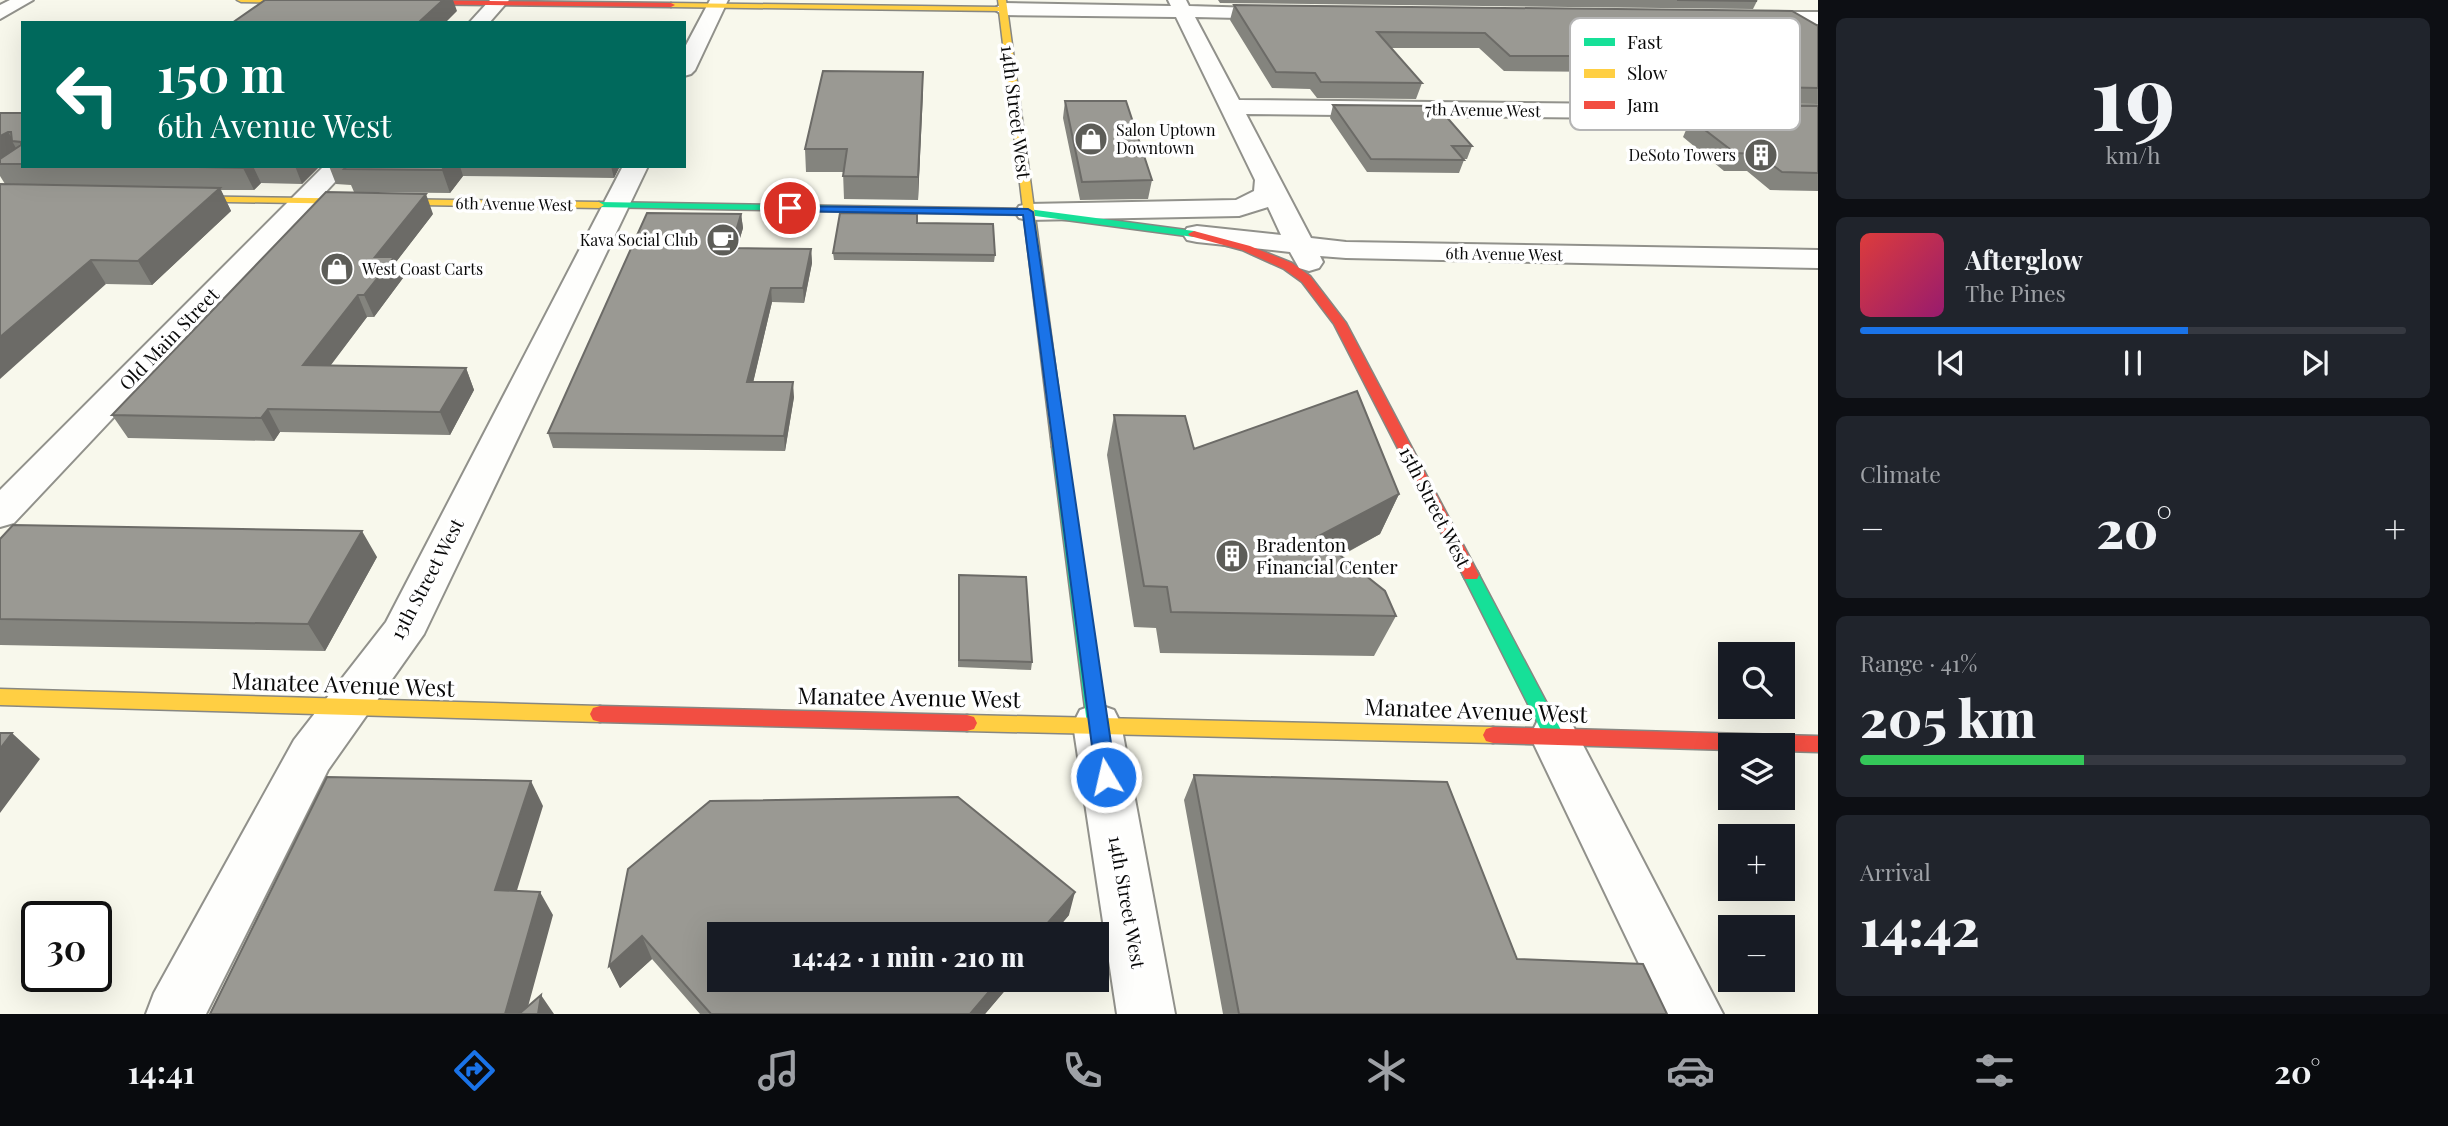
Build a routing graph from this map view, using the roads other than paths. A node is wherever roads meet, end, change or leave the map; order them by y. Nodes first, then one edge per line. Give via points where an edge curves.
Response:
1 (23, 0) edge
2 (265, 0) edge
3 (333, 1) edge
4 (388, 2) edge
5 (498, 2) edge
6 (718, 3) edge
7 (1002, 5) edge
8 (1180, 6) edge
9 (240, 9) edge
10 (0, 13) edge
11 (1307, 13) edge
12 (1735, 18) edge
13 (1818, 18) edge
14 (480, 21) edge
15 (686, 66) edge
16 (1233, 107) junction
17 (1570, 110) edge
18 (1800, 113) edge
19 (1818, 113) edge
20 (336, 168) edge
21 (635, 168) edge
22 (1268, 176) junction
23 (153, 199) edge
24 (304, 201) junction
25 (617, 205) junction
26 (1028, 212) junction
27 (1192, 233) junction
28 (1300, 244) junction
29 (1818, 259) edge
30 (1340, 323) junction
31 (0, 513) edge
32 (0, 697) edge
33 (346, 708) junction
34 (1097, 724) junction
35 (1554, 736) junction
36 (1818, 744) edge
37 (175, 1014) edge
38 (1146, 1014) edge
39 (1694, 1014) edge

1 - 10 street
2 - 3 main road
2 - 9 street
4 - 5 main road
5 - 6 main road
5 - 14 street
6 - 7 main road
6 - 15 street
7 - 8 street
7 - 26 main road, 14th Street West
8 - 11 street
8 - 16 street, 15th Street West
12 - 13 street
16 - 17 street, 7th Avenue West
16 - 22 street, 15th Street West
18 - 19 street, 7th Avenue West
20 - 24 street, Old Main Street
21 - 25 street, 13th Street West
22 - 26 street, 6th Avenue West via 1261,200 1239,208
22 - 28 street, 15th Street West
23 - 24 main road, 6th Avenue West
24 - 25 main road, 6th Avenue West
24 - 31 street, Old Main Street
25 - 26 main road, 6th Avenue West
25 - 33 street, 13th Street West via 402,634
26 - 27 main road, 6th Avenue West
26 - 34 main road, 14th Street West
27 - 28 street, 6th Avenue West
27 - 30 main road, 6th Avenue West via 1288,266 1312,284
28 - 29 street, 6th Avenue West via 1346,250
28 - 30 street, 15th Street West
30 - 35 main road, 15th Street West
32 - 33 main road, Manatee Avenue West
33 - 34 main road, Manatee Avenue West
33 - 37 street, 13th Street West via 311,755
34 - 35 main road, Manatee Avenue West
34 - 38 street, 14th Street West
35 - 36 main road, Manatee Avenue West
35 - 39 street, 15th Street West

